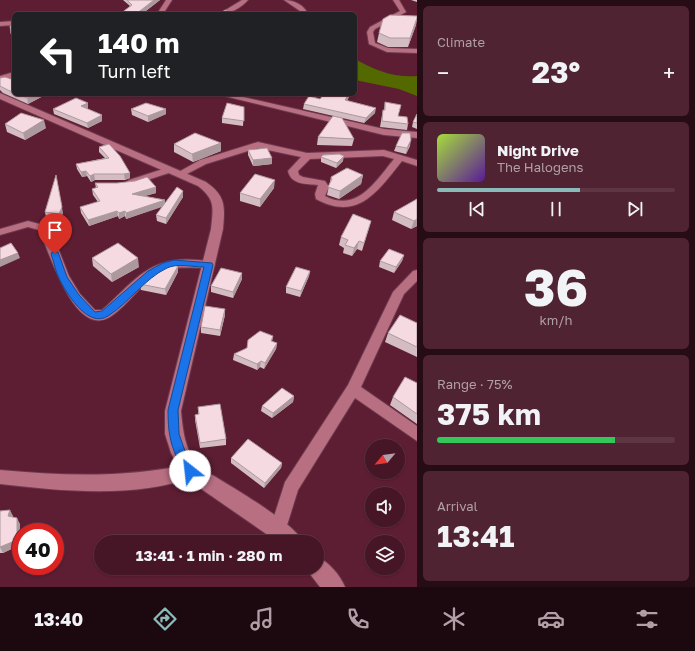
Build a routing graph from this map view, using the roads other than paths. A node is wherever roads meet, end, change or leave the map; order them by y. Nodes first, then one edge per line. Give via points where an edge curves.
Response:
1 (168, 0) edge
2 (245, 0) edge
3 (287, 0) edge
4 (396, 0) edge
5 (161, 12) edge
6 (226, 12) edge
7 (304, 12) edge
8 (12, 23) edge
9 (0, 24) edge
10 (417, 51) edge
11 (12, 75) edge
12 (1, 78) edge
13 (0, 96) edge
14 (229, 96) edge
15 (417, 135) edge
16 (307, 156) junction
17 (401, 157) junction
18 (417, 163) edge
19 (175, 172) junction
20 (120, 184) edge
21 (0, 232) edge
22 (209, 265) junction
23 (417, 274) edge
24 (353, 389) junction
25 (417, 434) edge
26 (190, 471) junction
27 (0, 477) edge
28 (278, 529) junction
29 (285, 535) edge
30 (324, 575) edge
31 (334, 587) edge

1 - 5 street
2 - 6 street
3 - 7 street
4 - 10 street via 403,12 372,28 372,44 387,50
8 - 9 street
11 - 12 street
13 - 19 street
14 - 15 street via 384,132
16 - 17 street via 376,152
16 - 17 street via 293,171 294,176 300,180 322,183 324,187 320,198 348,206 358,203 371,191
16 - 19 street via 258,145
17 - 18 street
19 - 20 street
19 - 22 street via 207,187 219,200 217,229
21 - 22 street via 28,224 43,228 63,277 89,313 95,315 104,314 151,273 166,265
22 - 26 street via 173,410 174,434 180,453
23 - 24 street via 399,292
24 - 25 street
24 - 28 street via 291,487
26 - 27 street via 150,480 116,482 57,483
26 - 28 street
28 - 29 street
30 - 31 street

